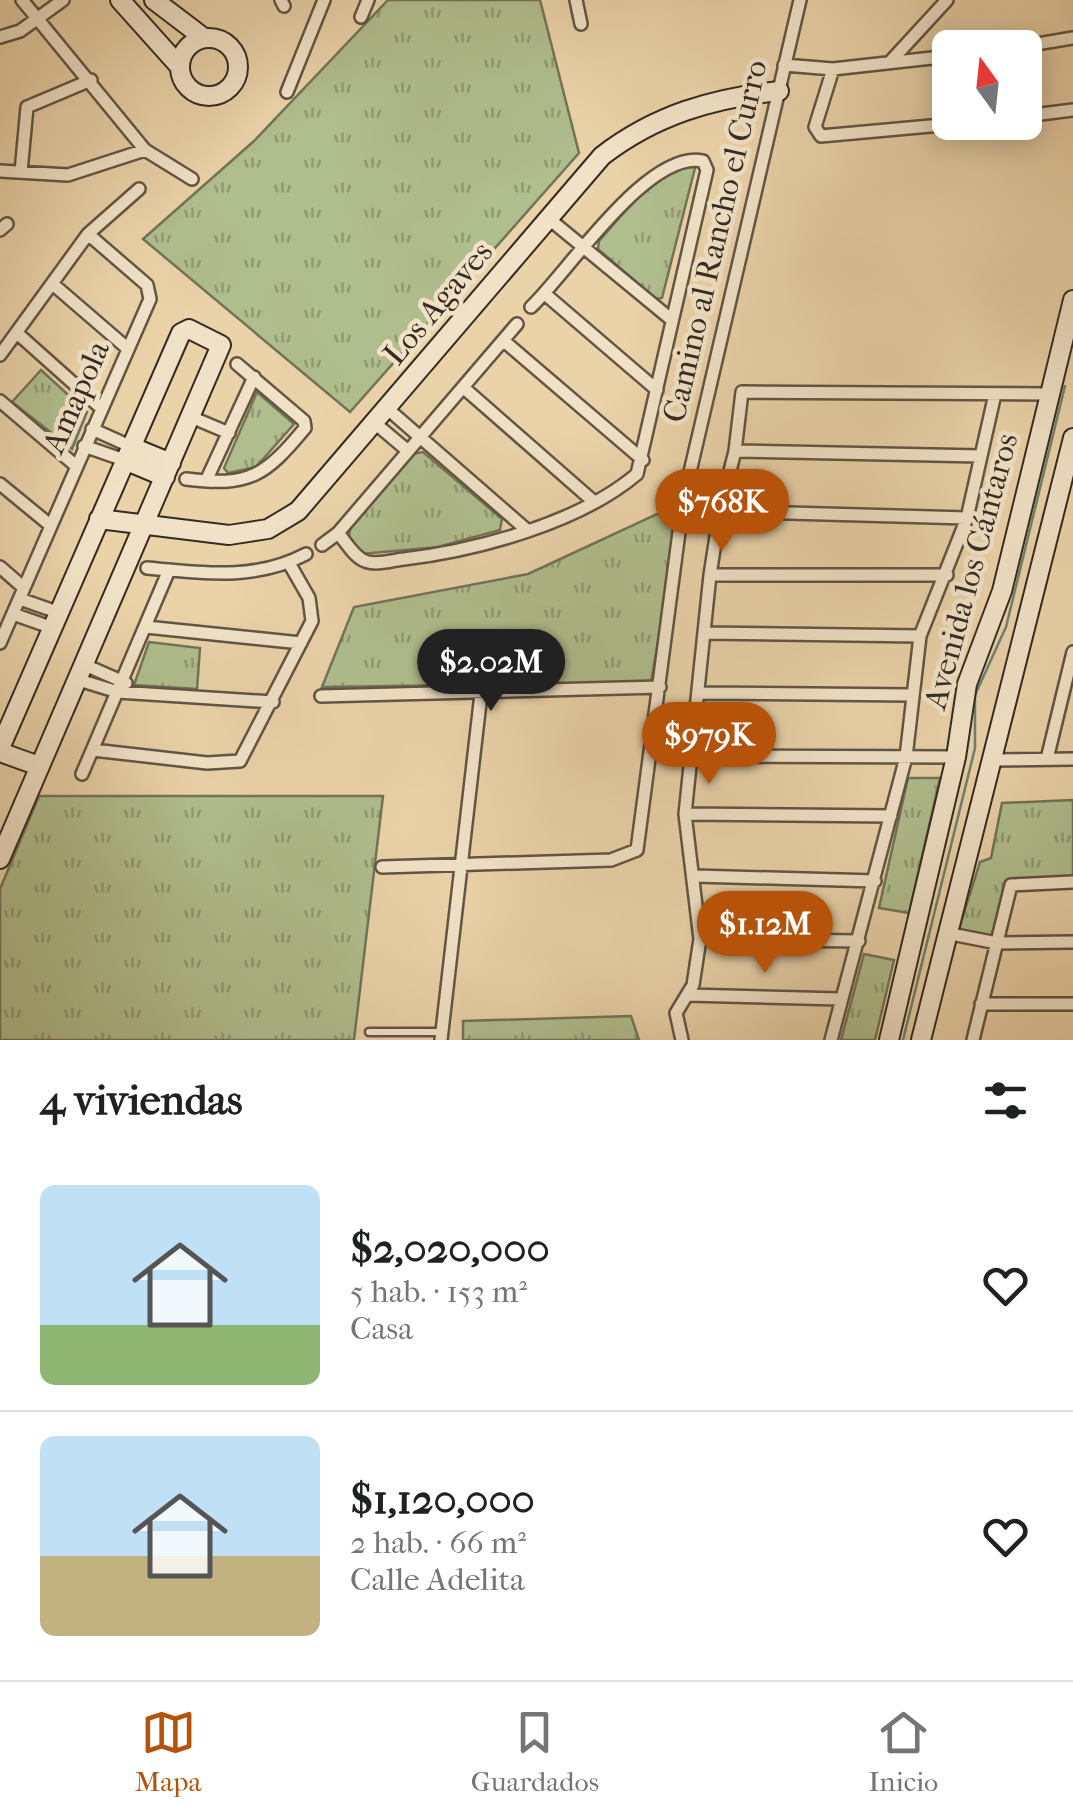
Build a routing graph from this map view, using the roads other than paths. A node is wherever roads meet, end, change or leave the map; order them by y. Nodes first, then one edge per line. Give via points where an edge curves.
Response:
1 (23, 0) edge
2 (63, 0) edge
3 (120, 0) edge
4 (154, 0) edge
5 (324, 0) edge
6 (368, 0) edge
7 (576, 0) edge
8 (800, 0) edge
9 (947, 0) edge
10 (361, 17) dead end
11 (38, 20) junction
12 (296, 21) dead end
13 (581, 24) dead end
14 (309, 33) junction
15 (0, 37) edge
16 (204, 38) junction
17 (1073, 38) edge
18 (1042, 43) edge
19 (932, 58) edge
20 (890, 62) junction
21 (784, 64) junction
22 (180, 67) junction
23 (833, 69) junction
24 (91, 80) junction
25 (780, 91) junction
26 (287, 92) dead end
27 (1073, 110) edge
28 (1042, 114) edge
29 (932, 126) edge
30 (144, 150) junction
31 (0, 171) edge
32 (21, 172) junction
33 (192, 179) dead end
34 (139, 190) dead end
35 (548, 218) junction
36 (88, 234) junction
37 (584, 248) junction
38 (54, 286) junction
39 (545, 294) junction
40 (1073, 300) edge
41 (530, 307) dead end
42 (672, 320) junction
43 (517, 324) dead end
44 (17, 333) junction
45 (504, 341) junction
46 (128, 348) junction
47 (0, 355) edge
48 (237, 364) dead end
49 (1064, 372) edge
50 (254, 377) junction
51 (464, 388) junction
52 (657, 390) junction
53 (995, 394) junction
54 (1050, 394) junction
55 (0, 402) edge
56 (100, 408) junction
57 (382, 417) junction
58 (191, 418) junction
59 (92, 429) junction
60 (229, 434) junction
61 (421, 437) junction
62 (1073, 438) edge
63 (84, 446) junction
64 (736, 451) junction
65 (408, 452) junction
66 (130, 454) junction
67 (982, 456) junction
68 (643, 460) junction
69 (76, 465) junction
70 (168, 470) junction
71 (186, 478) dead end
72 (206, 481) junction
73 (0, 484) edge
74 (594, 501) junction
75 (720, 511) junction
76 (967, 518) junction
77 (99, 519) junction
78 (50, 525) junction
79 (142, 528) junction
80 (528, 531) junction
81 (338, 533) junction
82 (322, 545) dead end
83 (306, 554) dead end
84 (289, 563) junction
85 (0, 568) edge
86 (147, 568) dead end
87 (169, 570) junction
88 (710, 574) junction
89 (947, 575) junction
90 (22, 594) junction
91 (7, 619) edge
92 (54, 620) junction
93 (146, 627) junction
94 (704, 633) junction
95 (920, 636) junction
96 (0, 643) edge
97 (301, 643) junction
98 (1073, 652) edge
99 (82, 673) junction
100 (120, 686) junction
101 (660, 688) junction
102 (699, 693) junction
103 (482, 694) junction
104 (911, 695) junction
105 (322, 696) dead end
106 (1067, 698) edge
107 (273, 702) junction
108 (0, 750) edge
109 (93, 750) junction
110 (691, 756) junction
111 (956, 757) junction
112 (906, 758) junction
113 (1047, 759) junction
114 (1073, 759) edge
115 (992, 760) junction
116 (38, 766) junction
117 (82, 774) dead end
118 (685, 814) junction
119 (891, 816) junction
120 (0, 859) edge
121 (460, 865) junction
122 (382, 867) dead end
123 (695, 876) junction
124 (875, 881) junction
125 (1073, 882) edge
126 (946, 933) junction
127 (700, 940) junction
128 (859, 941) junction
129 (997, 942) junction
130 (1073, 942) edge
131 (688, 996) junction
132 (840, 999) junction
133 (982, 1004) junction
134 (1073, 1004) edge
135 (369, 1032) dead end
136 (442, 1036) edge
137 (682, 1040) edge
138 (831, 1040) edge
139 (888, 1040) edge
140 (920, 1040) edge
141 (973, 1040) edge

1 - 11 street
2 - 11 street
3 - 22 street
4 - 16 street
5 - 14 street
6 - 10 street
7 - 13 street
8 - 21 street, Camino al Rancho el Curro
9 - 20 street
11 - 15 street
11 - 24 street
12 - 14 street
14 - 26 street
16 - 22 street via 192,43
16 - 22 street via 218,39 236,54 231,86 199,94
17 - 18 street
19 - 20 street
20 - 23 street
21 - 23 street
21 - 25 street, Camino al Rancho el Curro
23 - 29 street via 816,127 821,136
24 - 30 street
24 - 32 street via 27,107
25 - 35 street, Los Agaves via 738,95 635,130 602,156
25 - 101 street, Camino al Rancho el Curro via 683,502
27 - 28 street
30 - 32 street via 68,175
30 - 33 street
31 - 32 street
34 - 36 street
35 - 37 street
35 - 57 street, Los Agaves
36 - 38 street
36 - 46 street, Amapola via 147,285 150,300
37 - 39 street
37 - 42 street
37 - 42 street via 661,171 703,161 707,170
38 - 44 street
38 - 46 street
39 - 41 street
39 - 52 street
40 - 49 street, Avenida los Cántaros
42 - 52 street
43 - 45 street
44 - 47 street
44 - 56 street
45 - 51 street
45 - 68 street
46 - 56 street, Amapola
48 - 50 street
49 - 54 street, Avenida los Cántaros
50 - 60 street
50 - 72 street via 305,428 264,473
51 - 61 street
51 - 74 street
52 - 68 street
53 - 54 street
53 - 64 street via 742,392
53 - 67 street
54 - 111 street, Avenida los Cántaros via 1002,591 967,684
55 - 69 street
56 - 59 street, Amapola
57 - 61 street
57 - 65 street
57 - 79 street, Los Agaves via 283,522 229,535
58 - 60 street
58 - 66 street via 222,348 186,330
58 - 70 street
59 - 63 street, Amapola
59 - 66 street
60 - 72 street
61 - 65 street
61 - 80 street
62 - 115 street, Avenida los Cántaros
63 - 66 street
63 - 69 street, Amapola
64 - 67 street
64 - 75 street
65 - 81 street
66 - 70 street
66 - 77 street
67 - 76 street
68 - 74 street via 637,474
69 - 78 street, Amapola
70 - 79 street
71 - 72 street
73 - 78 street
74 - 80 street
75 - 76 street
75 - 88 street
76 - 89 street
77 - 79 street, Los Agaves
77 - 92 street
78 - 90 street, Amapola
79 - 99 street
80 - 81 street via 445,553 370,562
81 - 82 street
83 - 84 street
84 - 87 street via 246,574
84 - 97 street via 312,610
85 - 90 street
86 - 87 street
87 - 93 street
88 - 89 street
88 - 94 street
89 - 95 street
90 - 91 street, Amapola
90 - 92 street
91 - 92 street
91 - 96 street, Amapola
92 - 108 street
93 - 97 street
93 - 100 street
94 - 95 street
94 - 102 street
95 - 104 street
97 - 107 street
98 - 106 street
99 - 100 street
99 - 116 street
100 - 107 street
100 - 109 street
101 - 103 street
101 - 121 street, Camino al Rancho el Curro via 637,850 611,860
102 - 104 street
102 - 110 street
103 - 105 street
103 - 121 street
104 - 112 street
106 - 113 street
107 - 109 street via 240,761
108 - 116 street
109 - 117 street
110 - 112 street
110 - 118 street
111 - 112 street
111 - 139 street, Avenida los Cántaros
112 - 119 street
113 - 114 street
113 - 115 street
115 - 126 street, Avenida los Cántaros
116 - 120 street
118 - 119 street
118 - 123 street
119 - 124 street
121 - 122 street
121 - 136 street
123 - 124 street
123 - 127 street
124 - 128 street
125 - 129 street via 1011,885
126 - 129 street
126 - 140 street, Avenida los Cántaros
127 - 128 street
127 - 131 street
128 - 132 street
129 - 130 street
129 - 133 street
131 - 132 street
131 - 137 street via 676,1013
132 - 138 street
133 - 134 street
133 - 141 street
135 - 136 lane

